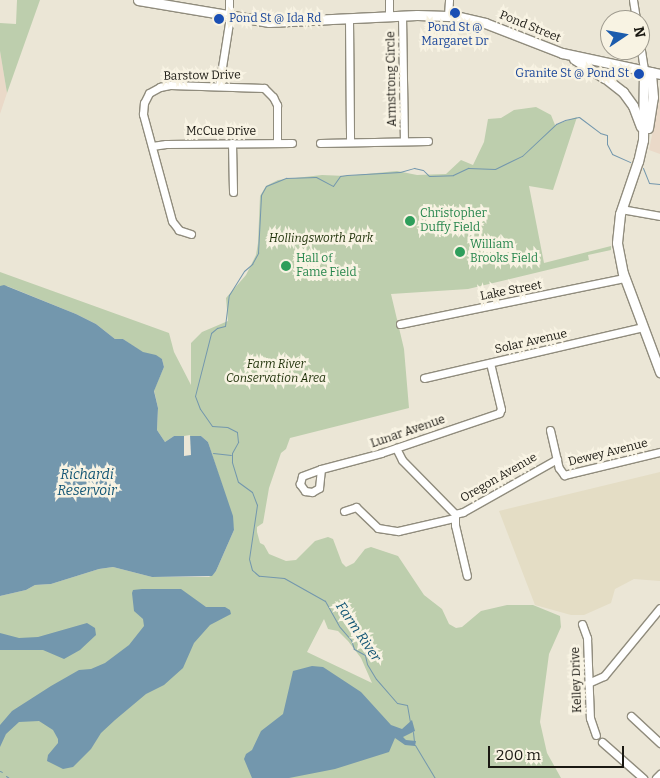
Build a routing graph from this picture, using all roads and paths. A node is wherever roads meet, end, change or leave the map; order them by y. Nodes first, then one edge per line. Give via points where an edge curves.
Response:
1 (138, 0) edge
2 (229, 0) edge
3 (389, 0) edge
4 (449, 0) edge
5 (175, 3) edge
6 (448, 15) junction
7 (389, 16) junction
8 (402, 16) junction
9 (229, 17) junction
10 (349, 19) junction
11 (562, 53) junction
12 (647, 60) edge
13 (652, 72) edge
14 (660, 84) edge
15 (219, 86) junction
16 (653, 97) junction
17 (644, 140) junction
18 (404, 141) junction
19 (428, 141) dead end
20 (350, 142) junction
21 (277, 143) junction
22 (292, 143) dead end
23 (320, 143) dead end
24 (232, 144) junction
25 (152, 146) junction
26 (233, 192) dead end
27 (621, 209) junction
28 (660, 216) edge
29 (191, 234) dead end
30 (625, 278) junction
31 (400, 324) dead end
32 (643, 327) junction
33 (657, 358) edge
34 (490, 363) junction
35 (660, 372) edge
36 (424, 378) dead end
37 (550, 430) dead end
38 (396, 448) junction
39 (660, 452) edge
40 (557, 459) junction
41 (321, 469) dead end
42 (344, 511) dead end
43 (455, 516) junction
44 (467, 576) dead end
45 (660, 608) edge
46 (582, 624) dead end
47 (588, 683) junction
48 (631, 716) dead end
49 (596, 735) dead end
50 (602, 742) dead end
51 (660, 742) edge
52 (660, 774) edge
53 (643, 778) edge
54 (656, 778) edge

1 - 5 main road, Pond Street
2 - 9 street
3 - 7 street
4 - 6 street
5 - 9 main road, Pond Street
6 - 8 main road, Pond Street
6 - 11 main road, Pond Street via 480,21
7 - 8 main road, Pond Street
7 - 10 main road, Pond Street
8 - 18 street, Armstrong Circle
9 - 10 main road, Pond Street via 282,22
9 - 15 street
10 - 20 street
11 - 13 main road, Pond Street
11 - 17 main road via 600,74 625,95 638,117
12 - 13 street
13 - 16 main road
13 - 17 main road
14 - 16 main road
15 - 21 street, Barstow Drive via 261,88 268,92 278,108
15 - 25 street, Barstow Drive via 167,86 151,91 143,110
16 - 17 main road
17 - 27 main road
18 - 19 street, Armstrong Circle
18 - 20 street, Armstrong Circle
20 - 23 street, Armstrong Circle
21 - 22 street, McCue Drive
21 - 24 street, McCue Drive
24 - 25 street, McCue Drive
24 - 26 street
25 - 29 street, Barstow Drive via 173,224
27 - 28 street
27 - 30 main road via 617,243
30 - 31 street, Lake Street
30 - 32 main road
32 - 33 main road
32 - 34 street, Solar Avenue
33 - 35 main road
34 - 36 street, Solar Avenue
34 - 38 street, Lunar Avenue via 500,411
37 - 40 street
38 - 41 street, Lunar Avenue
38 - 43 street via 402,460
39 - 40 street, Dewey Avenue via 568,475 562,474
40 - 43 street, Oregon Avenue
42 - 43 street via 356,507 375,526 402,531
43 - 44 street, Oregon Avenue
45 - 47 street via 604,676
46 - 47 street, Kelley Drive via 587,638
47 - 49 street, Kelley Drive via 590,718
48 - 51 street
50 - 53 street
52 - 54 street

